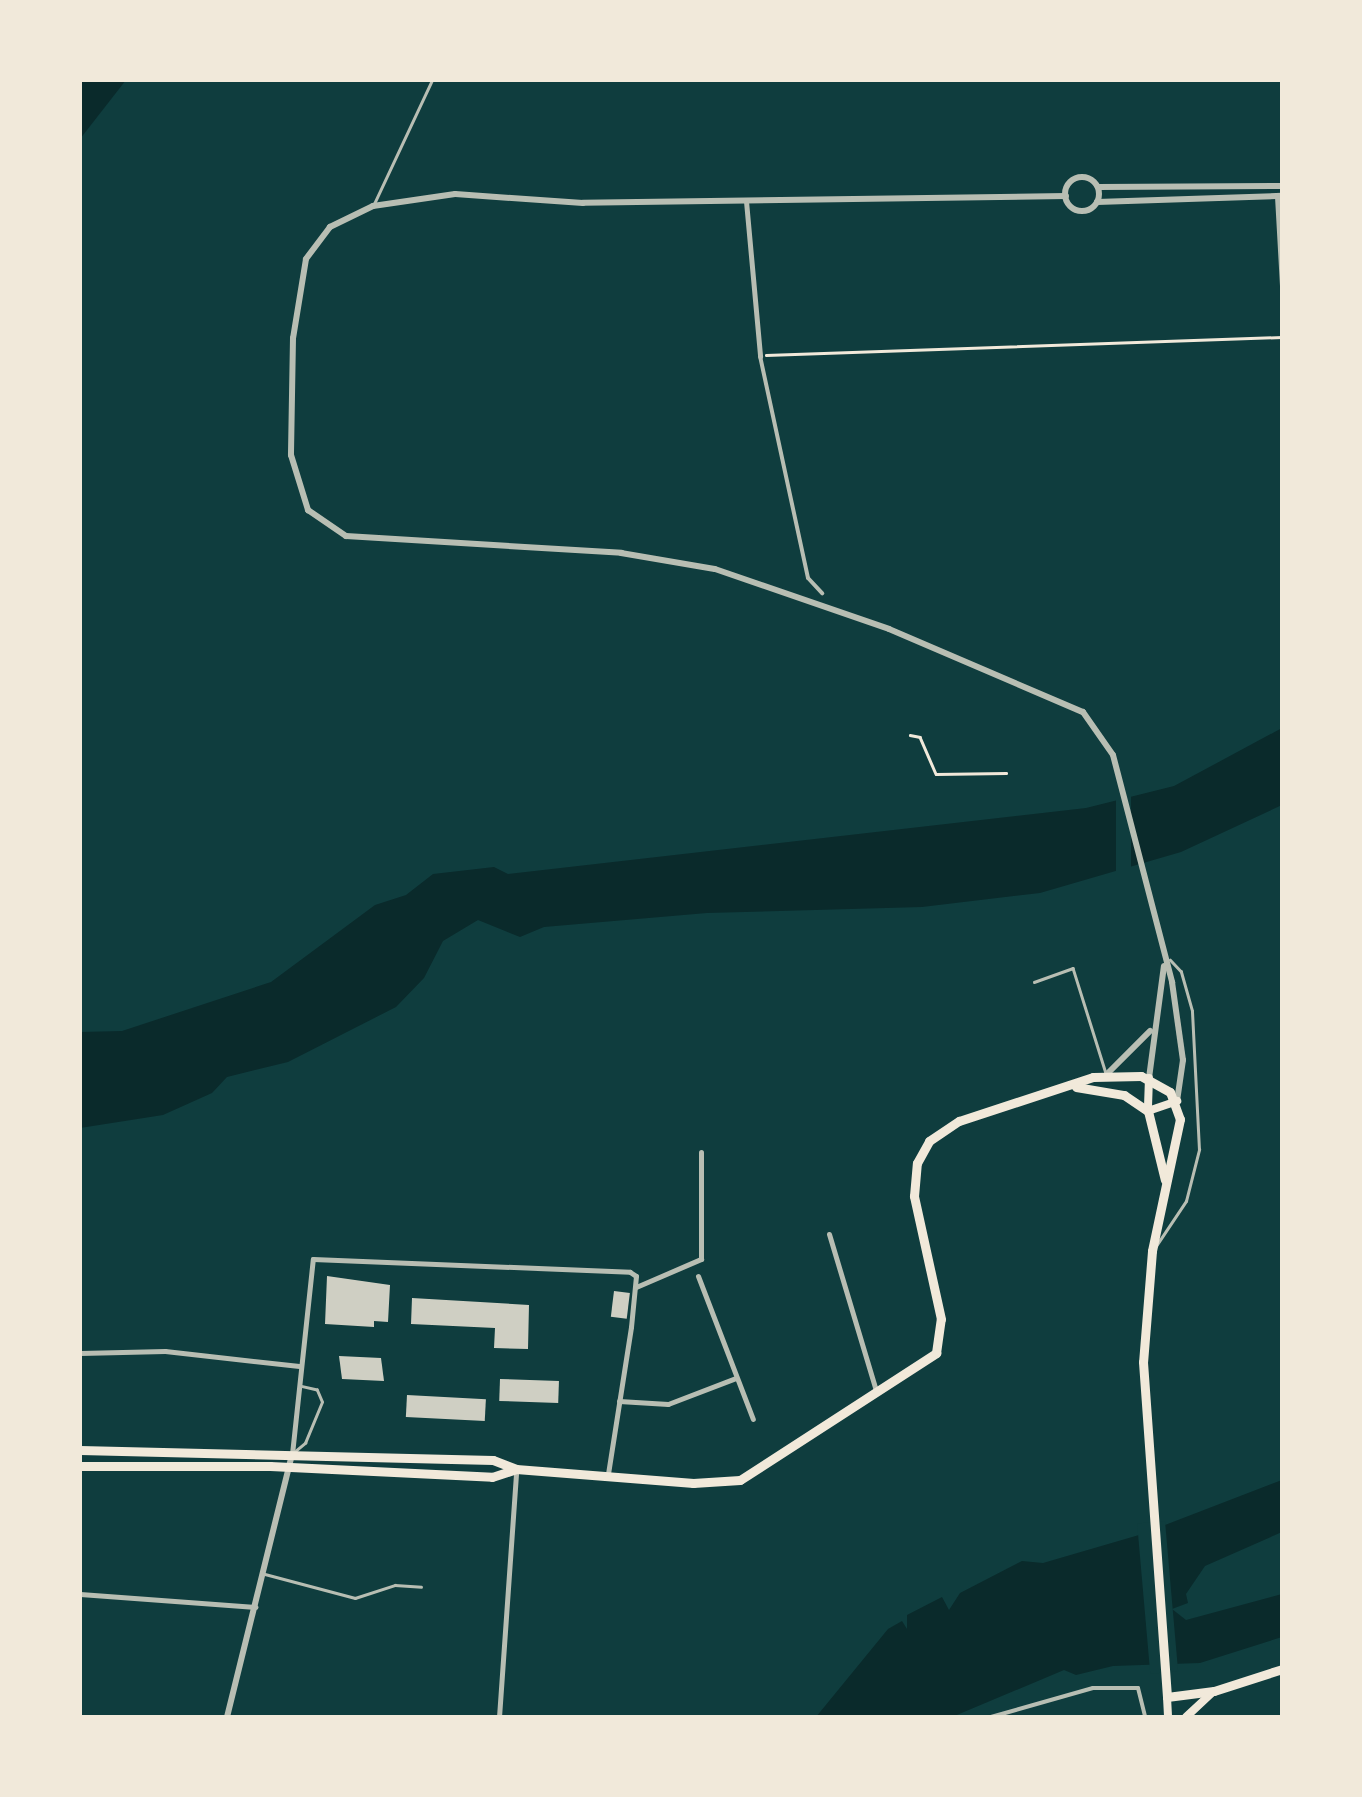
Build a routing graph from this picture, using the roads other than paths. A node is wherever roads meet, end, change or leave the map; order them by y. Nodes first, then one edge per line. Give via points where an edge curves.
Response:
1 (432, 80) edge
2 (1279, 186) edge
3 (1098, 187) junction
4 (1066, 196) junction
5 (1280, 196) edge
6 (746, 201) junction
7 (1097, 202) junction
8 (373, 206) junction
9 (1282, 286) edge
10 (760, 356) joint
11 (822, 594) dead end
12 (1164, 963) junction
13 (1034, 982) dead end
14 (1151, 1030) junction
15 (1107, 1074) junction
16 (1150, 1078) junction
17 (1073, 1086) junction
18 (1177, 1101) junction
19 (1148, 1111) junction
20 (701, 1152) dead end
21 (1165, 1181) junction
22 (829, 1234) dead end
23 (1152, 1251) junction
24 (698, 1276) dead end
25 (636, 1287) junction
26 (80, 1353) edge
27 (299, 1366) junction
28 (737, 1378) junction
29 (298, 1386) junction
30 (878, 1394) junction
31 (619, 1401) junction
32 (753, 1420) dead end
33 (80, 1450) edge
34 (292, 1454) junction
35 (80, 1466) edge
36 (290, 1467) junction
37 (516, 1469) junction
38 (608, 1474) junction
39 (264, 1574) junction
40 (421, 1586) dead end
41 (80, 1594) edge
42 (256, 1607) junction
43 (1282, 1669) edge
44 (1214, 1692) junction
45 (1166, 1697) junction
46 (227, 1717) edge
47 (498, 1717) edge
48 (991, 1717) edge
49 (1145, 1717) edge
50 (1168, 1717) edge
51 (1186, 1717) edge

1 - 8 lane
2 - 3 street
2 - 5 street
3 - 4 street via 1080,177
3 - 7 street
4 - 6 street
4 - 7 street via 1079,211
5 - 7 street
5 - 9 street
6 - 8 street via 583,204 454,194
6 - 10 street
8 - 12 street via 321,236 306,259 297,298 291,455 302,499 327,528 358,538 621,553 740,576 1060,698 1096,725 1117,768
10 - 11 street via 808,578
12 - 14 street
12 - 18 street via 1180,1022
12 - 23 lane via 1174,958 1192,1011 1199,1150 1186,1201
13 - 15 lane via 1073,968
14 - 15 street
14 - 16 street
15 - 16 main road
15 - 17 main road
16 - 18 main road
16 - 19 main road
17 - 19 main road via 1124,1095
17 - 30 main road via 959,1120 922,1152 916,1210 943,1332 930,1361
18 - 19 main road
18 - 21 main road via 1179,1133
19 - 21 main road
20 - 25 street via 700,1259
21 - 23 main road
22 - 30 street
23 - 45 main road via 1143,1375
24 - 28 street
25 - 27 street via 630,1272 313,1259
25 - 31 street
26 - 27 street via 165,1351
27 - 29 street
28 - 31 street via 668,1404
28 - 32 street
29 - 34 street
29 - 34 lane via 318,1390 322,1402 305,1443
30 - 38 main road via 732,1482
31 - 38 street
33 - 34 main road
34 - 36 street
34 - 37 main road via 493,1460
35 - 36 main road
36 - 37 main road via 492,1478
36 - 39 street
37 - 38 main road
37 - 47 street
39 - 40 lane via 355,1598 395,1585
39 - 42 street
41 - 42 street
42 - 46 street
43 - 44 main road
44 - 45 main road
44 - 51 main road
45 - 50 main road
48 - 49 street via 1093,1688 1138,1688

